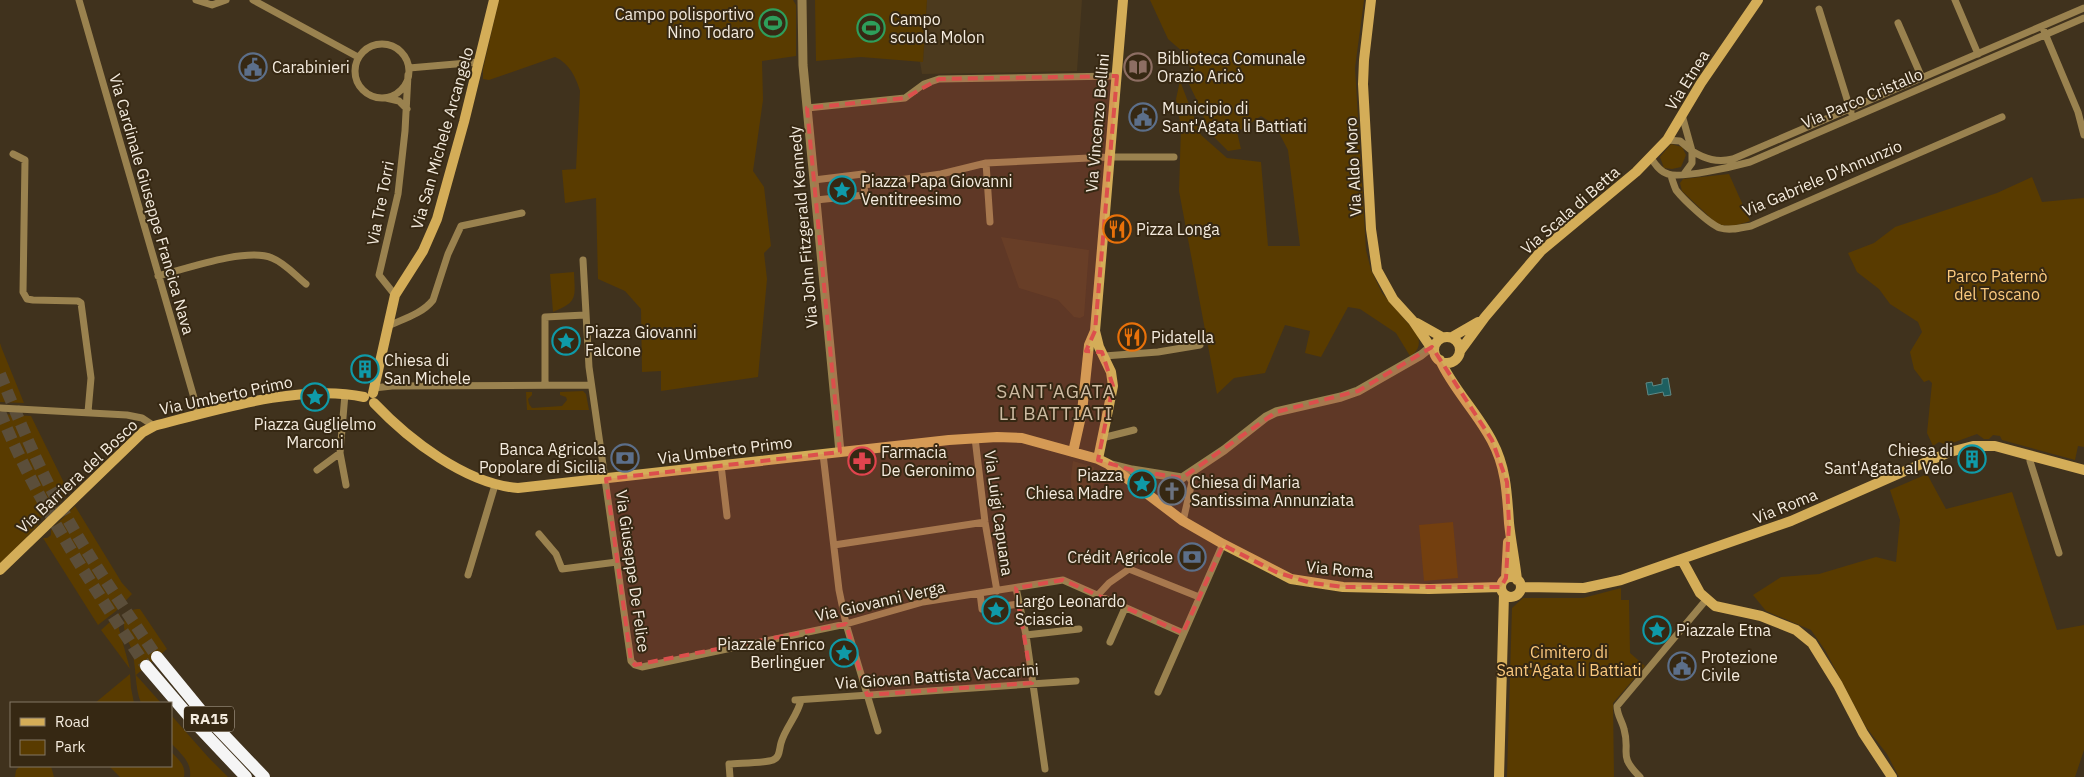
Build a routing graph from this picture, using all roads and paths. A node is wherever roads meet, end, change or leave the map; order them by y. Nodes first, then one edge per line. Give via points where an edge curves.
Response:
1 (79, 0) edge
2 (196, 0) edge
3 (226, 0) edge
4 (253, 0) edge
5 (494, 0) edge
6 (802, 0) edge
7 (1123, 0) edge
8 (1371, 0) edge
9 (1758, 0) edge
10 (1955, 0) edge
11 (2084, 8) edge
12 (1818, 9) dead end
13 (2084, 18) edge
14 (1898, 23) dead end
15 (2042, 26) junction
16 (2045, 34) junction
17 (1978, 54) junction
18 (358, 57) junction
19 (479, 62) junction
20 (409, 71) junction
21 (1117, 76) junction
22 (1922, 78) junction
23 (386, 98) junction
24 (807, 108) junction
25 (407, 109) junction
26 (1850, 109) junction
27 (1682, 115) junction
28 (1853, 117) junction
29 (2002, 117) dead end
30 (2084, 134) edge
31 (1667, 140) junction
32 (1692, 150) junction
33 (13, 154) dead end
34 (1110, 157) junction
35 (1174, 157) dead end
36 (1651, 158) junction
37 (986, 163) junction
38 (1636, 172) joint
39 (1684, 174) junction
40 (1671, 175) junction
41 (814, 180) junction
42 (867, 185) junction
43 (816, 200) junction
44 (522, 213) dead end
45 (990, 222) dead end
46 (583, 260) dead end
47 (158, 276) junction
48 (306, 284) dead end
49 (395, 295) junction
50 (585, 315) junction
51 (1485, 317) junction
52 (1413, 321) junction
53 (388, 326) junction
54 (1095, 331) junction
55 (1421, 333) junction
56 (1200, 345) dead end
57 (1439, 346) junction
58 (1460, 350) junction
59 (1088, 352) junction
60 (1103, 354) junction
61 (1421, 355) junction
62 (1455, 360) junction
63 (541, 384) junction
64 (591, 385) junction
65 (1456, 387) junction
66 (345, 394) junction
67 (371, 395) junction
68 (0, 408) edge
69 (88, 412) junction
70 (199, 415) junction
71 (154, 426) junction
72 (1134, 430) dead end
73 (975, 438) junction
74 (1102, 438) junction
75 (840, 452) junction
76 (1073, 452) junction
77 (340, 454) junction
78 (823, 454) junction
79 (2030, 456) junction
80 (1102, 461) junction
81 (721, 466) junction
82 (317, 470) dead end
83 (2084, 470) edge
84 (1185, 477) junction
85 (606, 479) junction
86 (346, 485) dead end
87 (495, 485) junction
88 (727, 516) dead end
89 (985, 522) junction
90 (1183, 522) junction
91 (1509, 524) junction
92 (538, 534) dead end
93 (1223, 544) junction
94 (834, 545) junction
95 (2058, 553) dead end
96 (1682, 560) junction
97 (617, 562) junction
98 (0, 570) edge
99 (468, 574) dead end
100 (1504, 586) junction
101 (1016, 588) junction
102 (1518, 588) junction
103 (997, 591) junction
104 (980, 593) junction
105 (1097, 596) junction
106 (1199, 597) junction
107 (1706, 600) junction
108 (1019, 604) junction
109 (1125, 608) junction
110 (1503, 623) junction
111 (846, 624) junction
112 (1080, 629) dead end
113 (1183, 633) junction
114 (1026, 635) junction
115 (1110, 642) dead end
116 (156, 657) tunnel mouth
117 (636, 665) joint
118 (146, 666) tunnel mouth
119 (1076, 681) dead end
120 (1032, 683) junction
121 (1158, 692) dead end
122 (867, 695) junction
123 (878, 731) dead end
124 (1045, 769) dead end
125 (246, 777) edge
126 (264, 777) edge
127 (730, 777) edge
128 (1499, 777) edge
129 (1640, 777) edge
130 (1892, 777) edge

1 - 47 street, Via Cardinale Giuseppe Francica Nava
2 - 3 street via 212,5
4 - 18 street
5 - 19 main road, Via San Michele Arcangelo
6 - 24 street, Via John Fitzgerald Kennedy
7 - 21 main road, Via Vincenzo Bellini
8 - 52 main road, Via Aldo Moro via 1363,84 1374,256 1384,286
9 - 27 main road, Via Etnea
10 - 17 street
11 - 15 street, Via Parco Cristallo
12 - 26 street
13 - 16 street, Via Parco Cristallo
14 - 22 street
15 - 16 street
15 - 17 street, Via Parco Cristallo
16 - 28 street, Via Parco Cristallo
16 - 30 street
17 - 22 street, Via Parco Cristallo
18 - 20 street via 373,45 392,46 406,58
18 - 23 street via 355,70 361,89 372,96
19 - 20 street
19 - 49 main road, Via San Michele Arcangelo via 437,219 423,251
20 - 23 street via 403,88
20 - 25 street
21 - 24 street via 939,79 924,84 905,98
21 - 34 main road, Via Vincenzo Bellini
22 - 26 street, Via Parco Cristallo
23 - 25 street via 399,101
24 - 41 street, Via John Fitzgerald Kennedy
25 - 49 street, Via Tre Torri via 398,194 379,275
26 - 28 street
26 - 32 street, Via Parco Cristallo via 1733,159 1709,159
27 - 31 main road, Via Etnea
27 - 32 street
28 - 39 street, Via Parco Cristallo via 1750,162
29 - 40 street, Via Gabriele D'Annunzio via 1751,226 1735,230 1712,223 1675,188
31 - 32 street via 1680,141
31 - 36 main road, Via Etnea
32 - 39 street via 1692,163
33 - 69 street via 25,160 25,296 33,300 81,303 91,378
34 - 35 street
34 - 37 street
34 - 54 main road, Via Vincenzo Bellini
36 - 38 main road, Via Etnea
36 - 40 street via 1662,171
37 - 42 street via 941,174
37 - 45 street
38 - 51 main road, Via Scala di Betta via 1541,251
39 - 40 street, Via Parco Cristallo
41 - 42 street via 863,174
41 - 43 street, Via John Fitzgerald Kennedy
42 - 43 street via 865,195
43 - 75 street, Via John Fitzgerald Kennedy
44 - 53 street via 461,226 433,300 415,314
46 - 50 street, Via Giuseppe De Felice
47 - 48 street via 259,254 275,259
47 - 70 street, Via Cardinale Giuseppe Francica Nava
49 - 53 main road, Via San Michele Arcangelo
50 - 63 street via 545,317
50 - 64 street, Via Giuseppe De Felice
51 - 57 main road
51 - 58 main road, Via Scala di Betta
52 - 55 main road
52 - 57 main road
53 - 67 main road, Via San Michele Arcangelo
54 - 59 main road
54 - 60 main road
55 - 57 main road
55 - 61 street
56 - 60 street via 1158,352
57 - 58 main road via 1458,343
57 - 61 street
57 - 62 main road via 1447,363
57 - 65 main road via 1447,376
58 - 62 main road, Via Scala di Betta
59 - 60 main road
59 - 76 main road via 1082,412
60 - 74 main road via 1113,386
61 - 84 street via 1358,391 1276,412
62 - 65 main road via 1453,377
63 - 64 street
63 - 67 street via 392,386
64 - 85 street, Via Giuseppe De Felice
65 - 91 main road via 1492,440 1502,463 1507,482
66 - 67 main road, Via Umberto Primo
66 - 70 main road, Via Umberto Primo via 280,396
66 - 77 street
67 - 87 main road, Via Umberto Primo via 431,451
68 - 69 street
69 - 71 street via 128,415 142,418
70 - 71 main road, Via Umberto Primo
71 - 98 main road, Via Barriera del Bosco via 142,432
72 - 74 street
73 - 75 main road, Via Umberto Primo
73 - 76 main road, Via Umberto Primo via 1022,438
73 - 89 street, Via Luigi Capuana
74 - 80 main road
75 - 78 main road, Via Umberto Primo
76 - 80 main road, Via Umberto Primo
77 - 82 street
77 - 86 street
78 - 81 main road, Via Umberto Primo
78 - 94 street
79 - 83 main road, Via Roma
79 - 95 street
79 - 96 main road, Via Roma via 1995,446 1961,449 1791,522
80 - 84 street via 1132,470
80 - 90 main road, Via Roma
81 - 85 main road, Via Umberto Primo
81 - 88 street
84 - 90 street via 1192,482
85 - 87 main road, Via Umberto Primo via 518,488
85 - 97 street, Via Giuseppe De Felice
87 - 99 street
89 - 94 street
89 - 103 street, Via Luigi Capuana
90 - 93 main road, Via Roma
91 - 100 main road
91 - 102 main road
92 - 97 street via 556,554 562,569
93 - 100 main road, Via Roma via 1276,572 1311,583 1411,589
93 - 106 street
94 - 111 street
96 - 102 main road, Via Roma via 1594,587
96 - 107 main road
97 - 117 street, Via Giuseppe De Felice via 631,661
100 - 102 main road via 1510,596
100 - 102 main road via 1510,577
100 - 110 main road
101 - 103 street, Via Giovanni Verga
101 - 105 street, Via Giovanni Verga via 1063,580
101 - 108 street
102 - 110 main road
103 - 104 street, Via Giovanni Verga
104 - 108 street via 982,610
104 - 111 street, Via Giovanni Verga via 923,602
105 - 106 street via 1129,569
105 - 109 street, Via Giovanni Verga
106 - 113 street
107 - 129 street via 1616,706 1625,735 1626,758
107 - 130 main road via 1722,609 1761,616 1805,636 1820,654
108 - 114 street
109 - 113 street, Via Giovanni Verga
109 - 115 street
110 - 128 main road
111 - 117 street, Via Giovanni Verga via 642,667
111 - 122 street
112 - 114 street
113 - 121 street
114 - 120 street
116 - 126 highway, RA15 via 203,713
118 - 125 highway, RA15
119 - 120 street, Via Giovan Battista Vaccarini
120 - 122 street, Via Giovan Battista Vaccarini
120 - 124 street
122 - 123 street
122 - 127 street, Via Giovan Battista Vaccarini via 798,700 800,707 781,742 779,754 772,760 729,764

